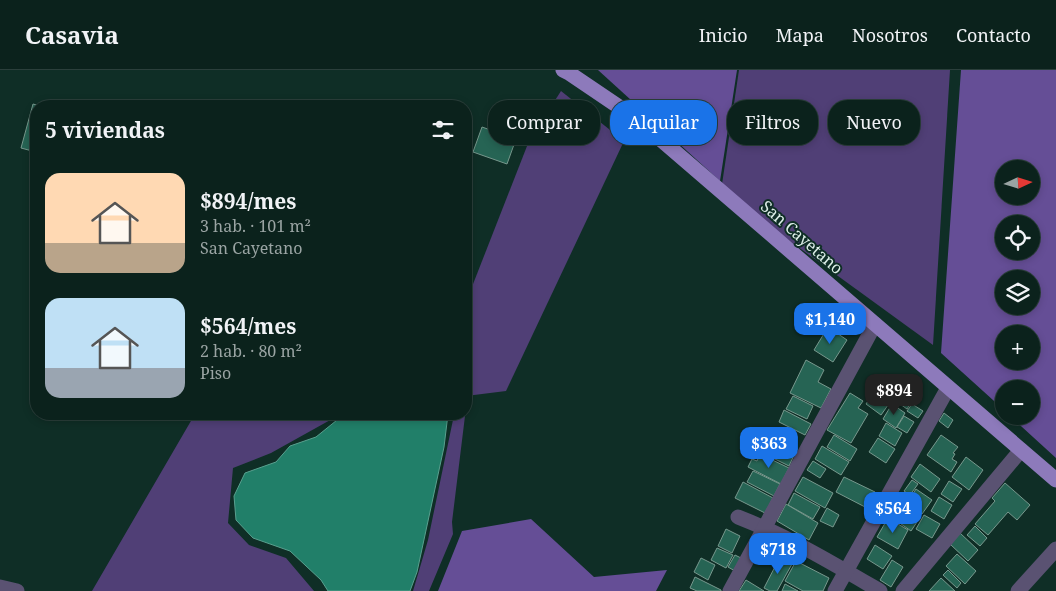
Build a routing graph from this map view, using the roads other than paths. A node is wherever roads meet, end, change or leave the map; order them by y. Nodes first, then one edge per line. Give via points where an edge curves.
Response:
1 (563, 70) edge
2 (875, 324) junction
3 (948, 388) junction
4 (1021, 450) junction
5 (1056, 480) edge
6 (738, 517) dead end
7 (764, 527) junction
8 (1056, 548) edge
9 (846, 571) junction
10 (0, 587) edge
11 (18, 591) edge
12 (730, 591) edge
13 (835, 591) edge
14 (880, 591) edge
15 (903, 591) edge
16 (1018, 591) edge

1 - 2 main road, San Cayetano via 637,118
2 - 3 main road, San Cayetano
2 - 7 street
3 - 4 main road, San Cayetano
3 - 9 street
4 - 5 main road, San Cayetano
4 - 15 street
6 - 7 street
7 - 9 street
7 - 12 street
8 - 16 street
9 - 13 street
9 - 14 street
10 - 11 street

